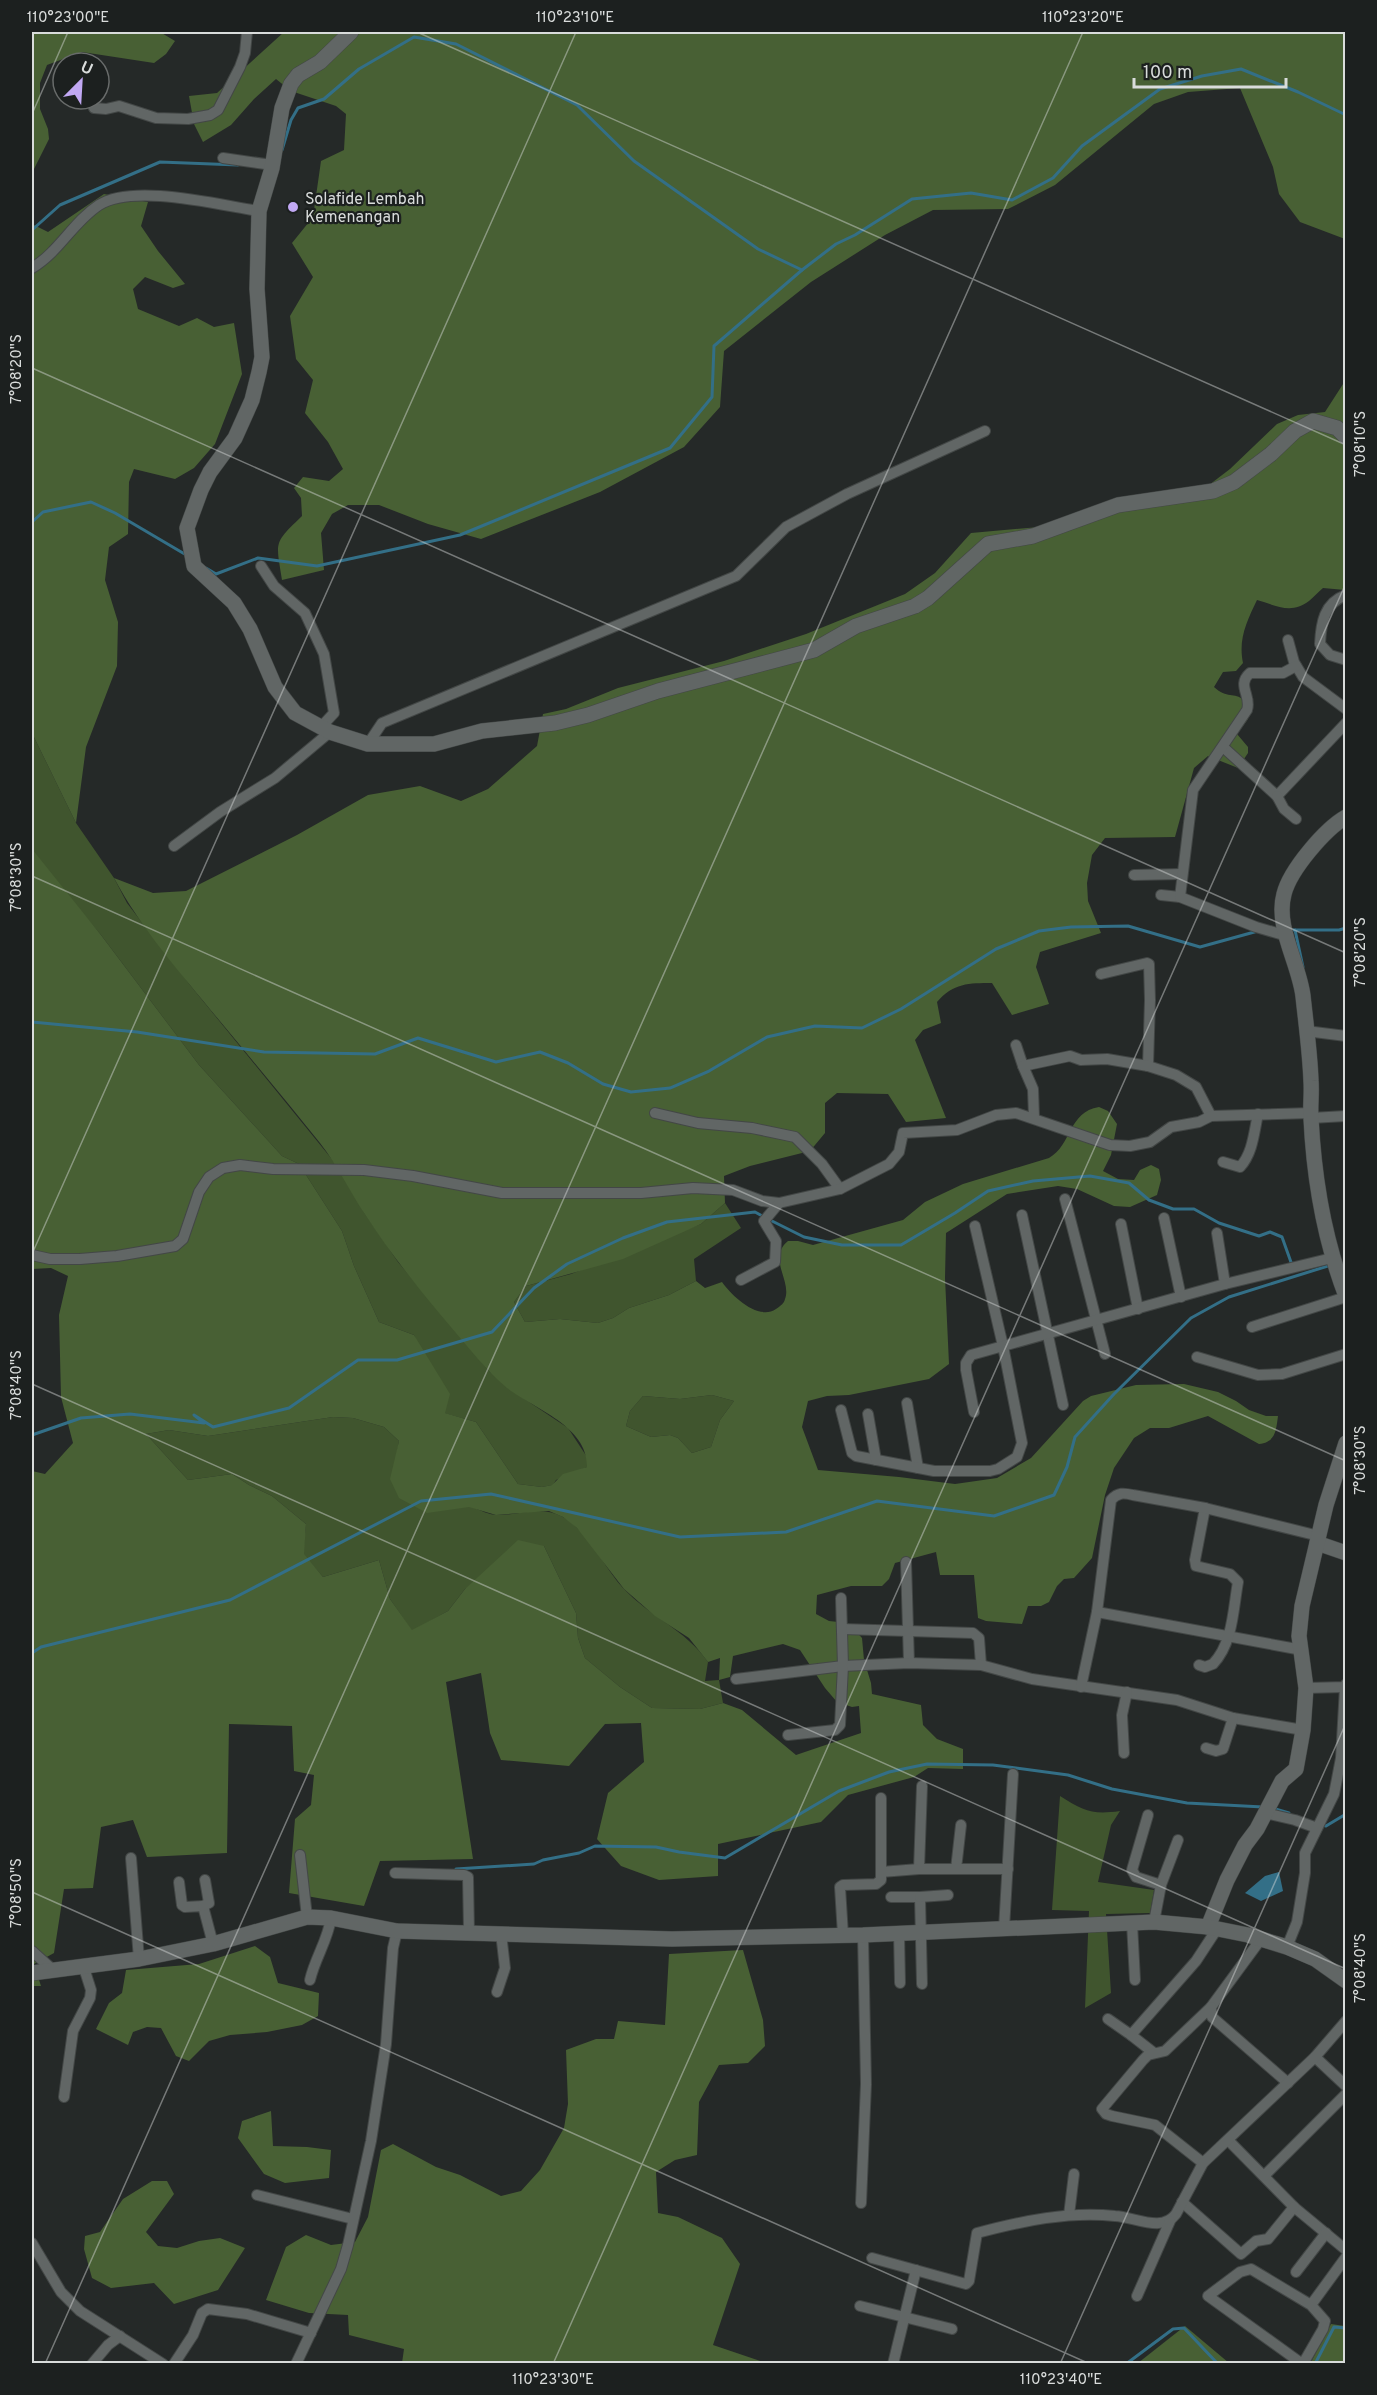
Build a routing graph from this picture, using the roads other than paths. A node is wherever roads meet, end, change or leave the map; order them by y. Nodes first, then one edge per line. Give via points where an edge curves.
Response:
1 (247, 32) edge
2 (351, 32) edge
3 (111, 107) edge
4 (224, 158) dead end
5 (272, 169) junction
6 (259, 211) junction
7 (32, 268) edge
8 (986, 431) dead end
9 (1346, 437) edge
10 (261, 566) dead end
11 (1346, 594) edge
12 (1288, 640) dead end
13 (1346, 660) edge
14 (1296, 666) junction
15 (1346, 709) edge
16 (1346, 723) edge
17 (325, 729) junction
18 (368, 744) junction
19 (1223, 747) junction
20 (1277, 796) junction
21 (1346, 817) edge
22 (1296, 819) dead end
23 (174, 846) dead end
24 (1182, 874) junction
25 (1134, 875) dead end
26 (1161, 895) dead end
27 (1180, 897) junction
28 (1286, 931) junction
29 (1101, 974) dead end
30 (1311, 1031) junction
31 (1346, 1035) edge
32 (1016, 1046) dead end
33 (1023, 1066) junction
34 (1148, 1066) junction
35 (656, 1113) dead end
36 (1258, 1114) junction
37 (1211, 1116) junction
38 (1313, 1116) junction
39 (1346, 1116) edge
40 (1034, 1118) junction
41 (1223, 1162) dead end
42 (840, 1190) junction
43 (1065, 1198) dead end
44 (779, 1203) junction
45 (1022, 1215) dead end
46 (1164, 1218) dead end
47 (1121, 1224) dead end
48 (975, 1226) dead end
49 (1216, 1233) dead end
50 (32, 1255) edge
51 (1333, 1262) junction
52 (741, 1280) dead end
53 (1225, 1284) junction
54 (1346, 1296) edge
55 (1181, 1298) junction
56 (1138, 1309) junction
57 (1096, 1320) junction
58 (1252, 1327) dead end
59 (1047, 1334) junction
60 (1003, 1346) junction
61 (1105, 1354) dead end
62 (1346, 1354) edge
63 (1197, 1358) dead end
64 (907, 1403) dead end
65 (1063, 1406) dead end
66 (841, 1410) dead end
67 (974, 1412) dead end
68 (868, 1414) dead end
69 (1345, 1448) edge
70 (876, 1460) junction
71 (918, 1468) junction
72 (1205, 1509) junction
73 (1318, 1540) junction
74 (1346, 1553) edge
75 (906, 1562) dead end
76 (841, 1598) dead end
77 (1097, 1612) junction
78 (842, 1629) junction
79 (908, 1629) junction
80 (1229, 1637) junction
81 (1302, 1650) junction
82 (909, 1663) junction
83 (981, 1665) junction
84 (1199, 1665) dead end
85 (843, 1666) junction
86 (736, 1679) dead end
87 (1345, 1685) edge
88 (1081, 1687) junction
89 (1306, 1688) junction
90 (1127, 1692) junction
91 (1233, 1718) junction
92 (1303, 1730) junction
93 (788, 1735) dead end
94 (1206, 1748) dead end
95 (1124, 1753) dead end
96 (1013, 1774) dead end
97 (1341, 1779) edge
98 (922, 1786) dead end
99 (881, 1798) dead end
100 (1267, 1809) junction
101 (1148, 1815) dead end
102 (961, 1825) dead end
103 (1319, 1825) junction
104 (1178, 1840) dead end
105 (300, 1855) dead end
106 (131, 1858) dead end
107 (919, 1869) junction
108 (956, 1869) junction
109 (1008, 1869) junction
110 (881, 1872) junction
111 (395, 1873) dead end
112 (205, 1880) dead end
113 (179, 1882) dead end
114 (1161, 1885) junction
115 (948, 1895) dead end
116 (891, 1897) dead end
117 (920, 1897) junction
118 (203, 1906) junction
119 (307, 1917) junction
120 (331, 1917) junction
121 (1154, 1922) junction
122 (1132, 1923) junction
123 (1212, 1928) junction
124 (1004, 1929) junction
125 (397, 1931) junction
126 (469, 1932) junction
127 (921, 1932) junction
128 (501, 1933) junction
129 (899, 1933) junction
130 (843, 1935) junction
131 (863, 1935) junction
132 (1261, 1940) junction
133 (213, 1944) junction
134 (1287, 1947) junction
135 (32, 1951) edge
136 (139, 1959) junction
137 (84, 1968) junction
138 (53, 1971) junction
139 (32, 1973) edge
140 (310, 1980) dead end
141 (1135, 1980) dead end
142 (1346, 1981) edge
143 (900, 1983) dead end
144 (922, 1984) dead end
145 (497, 1992) dead end
146 (1212, 2007) junction
147 (1108, 2019) dead end
148 (1346, 2021) edge
149 (1131, 2035) junction
150 (1154, 2053) junction
151 (1315, 2057) junction
152 (1288, 2083) junction
153 (1346, 2086) edge
154 (1346, 2094) edge
155 (64, 2097) dead end
156 (1228, 2139) junction
157 (1203, 2163) junction
158 (1074, 2174) dead end
159 (1264, 2176) junction
160 (256, 2195) dead end
161 (1182, 2202) junction
162 (861, 2203) dead end
163 (1294, 2207) junction
164 (1069, 2215) junction
165 (353, 2219) junction
166 (1170, 2220) junction
167 (1326, 2233) junction
168 (32, 2243) edge
169 (1346, 2250) edge
170 (1346, 2257) edge
171 (872, 2258) dead end
172 (916, 2270) junction
173 (1296, 2272) dead end
174 (1137, 2296) dead end
175 (1311, 2305) junction
176 (860, 2306) dead end
177 (905, 2318) junction
178 (952, 2329) dead end
179 (311, 2333) junction
180 (120, 2336) junction
181 (92, 2364) edge
182 (163, 2364) edge
183 (174, 2364) edge
184 (296, 2364) edge
185 (894, 2364) edge

1 - 3 street via 240,67 218,110 210,115 156,118
2 - 5 street via 291,84 282,108
4 - 5 street
5 - 6 street
6 - 7 street via 143,194 115,199 90,213
6 - 17 street via 259,372 235,438 210,472 187,528 194,566 234,603 275,687 296,713
8 - 18 street via 847,494 786,527 736,576 382,723
9 - 18 street via 1337,428 1313,421 1295,431 1234,482 1213,491 1118,505 1033,536 988,544 915,606 856,626 814,650 555,723 482,731 434,744
10 - 17 street via 274,586 305,613 324,654 334,713
11 - 13 street via 1331,602 1320,644 1330,655
12 - 14 street
14 - 15 street via 1303,676
14 - 19 street via 1283,674 1248,675 1243,685 1249,705
16 - 20 street
17 - 18 street
17 - 23 street via 275,778
19 - 20 street
19 - 24 street via 1193,790
20 - 22 street
21 - 28 street via 1319,838 1289,881 1283,903
24 - 25 street
24 - 27 street
26 - 27 street
27 - 28 street via 1267,931
28 - 30 street
29 - 34 street via 1149,964
30 - 31 street
30 - 38 street
32 - 33 street
33 - 34 street via 1070,1056
33 - 40 street via 1033,1089
34 - 37 street via 1196,1087
35 - 42 street via 795,1137 822,1164
36 - 37 street
36 - 38 street
36 - 41 street via 1244,1162 1240,1167
37 - 40 street via 1170,1127 1150,1142 1130,1146 1110,1145
38 - 39 street
38 - 51 street via 1323,1220
40 - 42 street via 1006,1113 957,1130 903,1133 899,1152 889,1164
42 - 44 street
43 - 57 street
44 - 50 street via 733,1190 502,1193 364,1170 240,1166 223,1168 209,1177 199,1192 183,1239 176,1246 80,1259
44 - 52 street via 766,1217 776,1242 775,1262
45 - 59 street
46 - 55 street
47 - 56 street
48 - 60 street
49 - 53 street
51 - 53 street
51 - 54 street
53 - 55 street
54 - 58 street
55 - 56 street
56 - 57 street
57 - 59 street
57 - 61 street
59 - 60 street
59 - 65 street
60 - 67 street via 971,1355 966,1363
60 - 71 street via 1022,1443 1017,1457 990,1471
62 - 63 street via 1282,1374 1258,1375
64 - 71 street
66 - 70 street via 852,1453
68 - 70 street
69 - 73 street
70 - 71 street
72 - 73 street
72 - 77 street via 1121,1493 1115,1496 1111,1500
72 - 80 street via 1196,1566 1230,1574 1238,1582
73 - 74 street
73 - 81 street via 1302,1606
75 - 79 street
76 - 78 street
77 - 80 street
77 - 88 street
78 - 79 street
78 - 85 street
79 - 82 street
79 - 83 street via 973,1632 979,1638
80 - 81 street
80 - 84 street via 1213,1664
81 - 89 street
82 - 83 street
82 - 85 street
83 - 88 street
85 - 86 street
85 - 93 street via 840,1725 835,1730
87 - 89 street
87 - 97 street
88 - 90 street
89 - 92 street
90 - 91 street via 1177,1700
90 - 95 street via 1122,1715
91 - 92 street
91 - 94 street via 1223,1749
92 - 100 street via 1296,1769 1282,1781
96 - 109 street
97 - 103 street
98 - 107 street
99 - 110 street
100 - 103 street
100 - 123 street via 1235,1862
101 - 114 street via 1132,1870 1136,1877
102 - 108 street
103 - 134 street via 1305,1853 1297,1922
104 - 114 street
105 - 119 street
106 - 136 street
107 - 108 street
107 - 110 street
108 - 109 street
109 - 124 street
110 - 130 street via 879,1883 840,1887
111 - 126 street via 468,1877
112 - 118 street via 209,1903
113 - 118 street via 182,1905
114 - 121 street
115 - 117 street
116 - 117 street
117 - 127 street
118 - 133 street
119 - 120 street
119 - 133 street
120 - 125 street
120 - 140 street
121 - 122 street
121 - 123 street
122 - 124 street
122 - 141 street
123 - 132 street
123 - 149 street via 1196,1961
124 - 127 street
125 - 126 street
125 - 165 street via 386,2044 371,2140
126 - 128 street
127 - 129 street
127 - 144 street
128 - 130 street via 672,1939
128 - 145 street via 505,1968
129 - 131 street
129 - 143 street
130 - 131 street
131 - 162 street via 866,2084
132 - 134 street
132 - 146 street
133 - 136 street
134 - 142 street via 1315,1959
135 - 138 street
136 - 137 street
137 - 138 street
137 - 155 street via 91,1990 73,2031
138 - 139 street
146 - 150 street via 1165,2051
146 - 152 street via 1212,2017
147 - 149 street
148 - 151 street
149 - 150 street
150 - 157 street via 1143,2060 1102,2110 1112,2116 1155,2125
151 - 152 street
151 - 153 street
152 - 156 street
154 - 159 street
156 - 157 street
156 - 159 street
157 - 161 street
158 - 164 street
159 - 163 street
160 - 165 street
161 - 163 street via 1241,2254 1256,2241 1268,2239
161 - 166 street
163 - 167 street
164 - 166 street via 1115,2216 1161,2224
164 - 172 street via 977,2233 966,2284
165 - 179 street via 341,2269
166 - 174 street
167 - 169 street
167 - 173 street
168 - 180 street via 61,2292 80,2311
170 - 175 street
171 - 172 street
172 - 177 street
175 - 175 street via 1251,2269 1240,2272 1208,2296 1301,2363 1325,2321
176 - 177 street
177 - 178 street
177 - 185 street
179 - 183 street via 247,2314 208,2309 202,2313
179 - 184 street
180 - 181 street
180 - 182 street

